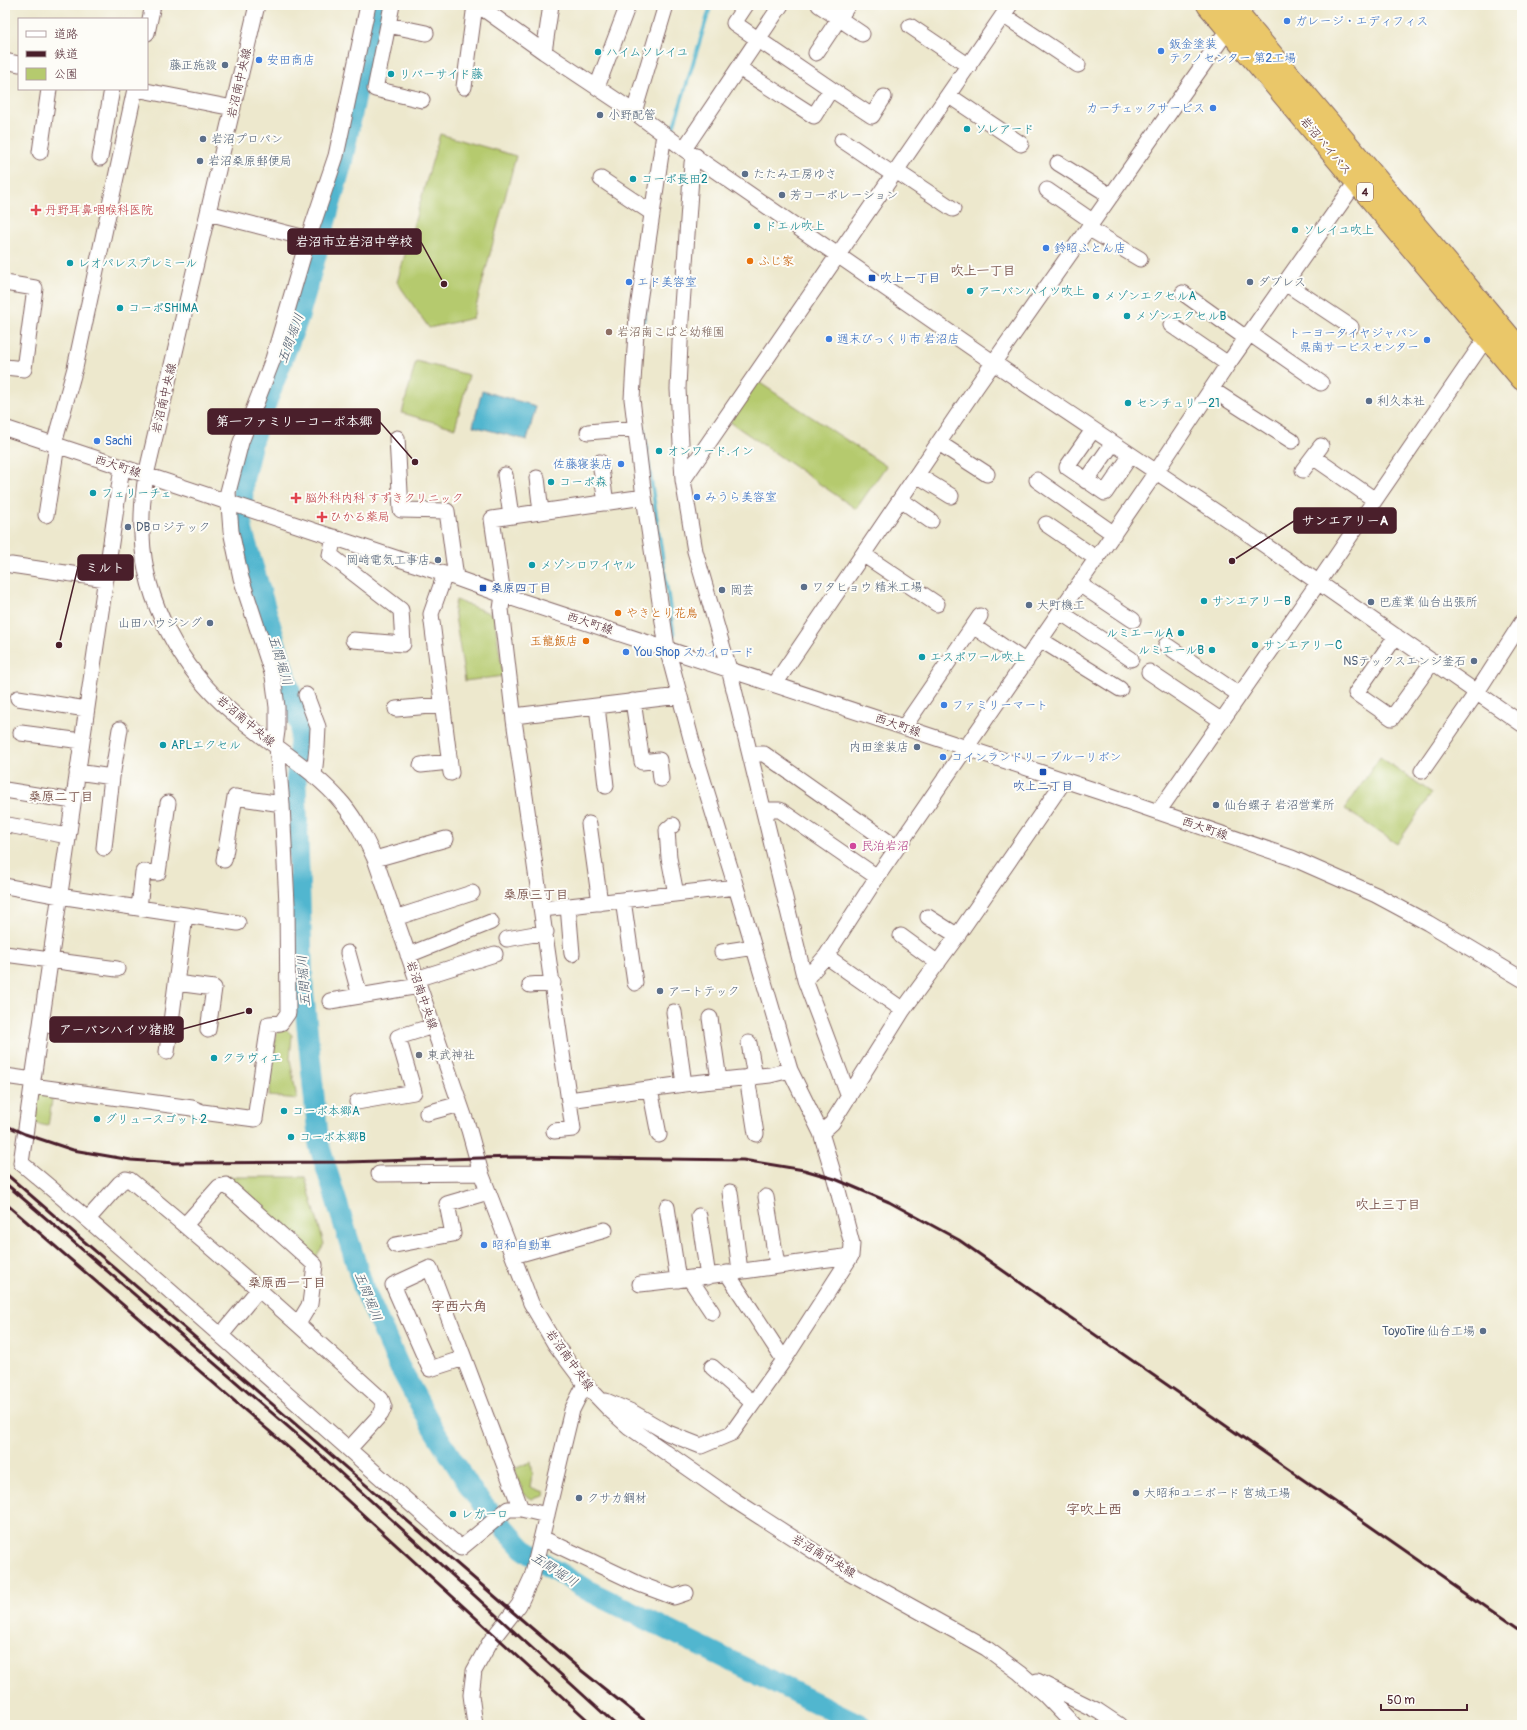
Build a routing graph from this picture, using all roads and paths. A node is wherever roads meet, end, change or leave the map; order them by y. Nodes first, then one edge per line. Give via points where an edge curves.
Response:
1 (153, 5) edge
2 (257, 5) edge
3 (368, 5) edge
4 (392, 5) edge
5 (476, 5) edge
6 (551, 5) edge
7 (628, 5) edge
8 (666, 5) edge
9 (746, 5) edge
10 (781, 5) edge
11 (819, 5) edge
12 (848, 5) edge
13 (1208, 5) edge
14 (1003, 9) edge
15 (1236, 14) edge
16 (839, 18) junction
17 (388, 25) junction
18 (910, 26) dead end
19 (148, 28) edge
20 (426, 33) dead end
21 (862, 34) dead end
22 (758, 40) junction
23 (544, 52) junction
24 (816, 53) dead end
25 (5, 61) edge
26 (18, 64) edge
27 (1078, 65) dead end
28 (969, 66) junction
29 (739, 68) junction
30 (464, 87) dead end
31 (597, 87) junction
32 (832, 89) junction
33 (49, 90) edge
34 (112, 90) edge
35 (135, 90) edge
36 (140, 90) edge
37 (948, 95) junction
38 (884, 97) dead end
39 (422, 100) dead end
40 (233, 108) junction
41 (634, 112) junction
42 (842, 140) dead end
43 (677, 143) junction
44 (1022, 144) dead end
45 (40, 152) dead end
46 (100, 158) dead end
47 (1058, 163) dead end
48 (895, 173) junction
49 (602, 179) dead end
50 (1356, 182) junction
51 (1047, 190) dead end
52 (1110, 196) junction
53 (953, 209) dead end
54 (208, 213) junction
55 (652, 213) junction
56 (1090, 225) junction
57 (310, 240) junction
58 (333, 245) dead end
59 (838, 254) junction
60 (1140, 259) dead end
61 (5, 283) edge
62 (1285, 283) junction
63 (1183, 293) dead end
64 (1171, 325) dead end
65 (1351, 328) dead end
66 (1247, 336) junction
67 (1486, 338) junction
68 (1522, 352) edge
69 (994, 363) junction
70 (1228, 364) junction
71 (5, 367) edge
72 (1522, 379) edge
73 (1321, 383) dead end
74 (1211, 390) junction
75 (5, 428) edge
76 (636, 428) junction
77 (1093, 430) junction
78 (588, 432) dead end
79 (398, 438) dead end
80 (1292, 441) dead end
81 (939, 442) junction
82 (1112, 443) junction
83 (55, 445) junction
84 (1131, 455) junction
85 (600, 462) dead end
86 (122, 467) junction
87 (1303, 470) dead end
88 (1156, 472) junction
89 (988, 474) dead end
90 (146, 475) junction
91 (505, 475) dead end
92 (917, 475) junction
93 (537, 478) dead end
94 (682, 480) junction
95 (1037, 480) dead end
96 (1086, 481) junction
97 (951, 496) dead end
98 (644, 497) junction
99 (901, 500) junction
100 (1375, 500) junction
101 (229, 502) junction
102 (606, 503) junction
103 (541, 512) junction
104 (46, 515) dead end
105 (511, 516) junction
106 (931, 521) dead end
107 (1046, 524) dead end
108 (1114, 534) junction
109 (334, 537) junction
110 (865, 552) junction
111 (1097, 559) junction
112 (11, 565) dead end
113 (903, 574) dead end
114 (450, 576) junction
115 (106, 579) junction
116 (1318, 583) junction
117 (1079, 584) junction
118 (503, 595) junction
119 (937, 604) dead end
120 (1060, 612) junction
121 (1133, 620) dead end
122 (1522, 622) edge
123 (1396, 636) junction
124 (353, 640) dead end
125 (1041, 640) junction
126 (1166, 645) dead end
127 (667, 648) junction
128 (1131, 659) dead end
129 (1433, 661) junction
130 (1026, 662) junction
131 (729, 669) junction
132 (1149, 672) dead end
133 (775, 684) junction
134 (1120, 689) dead end
135 (1477, 692) junction
136 (1240, 695) junction
137 (306, 696) dead end
138 (679, 696) junction
139 (18, 698) dead end
140 (632, 701) junction
141 (442, 705) junction
142 (597, 706) junction
143 (86, 709) junction
144 (396, 709) dead end
145 (514, 716) junction
146 (1222, 721) junction
147 (1522, 724) edge
148 (904, 727) junction
149 (120, 728) dead end
150 (21, 733) dead end
151 (82, 741) junction
152 (277, 747) junction
153 (966, 748) junction
154 (750, 754) junction
155 (421, 765) dead end
156 (1422, 771) dead end
157 (77, 772) junction
158 (311, 774) junction
159 (112, 777) junction
160 (661, 779) dead end
161 (1064, 780) junction
162 (606, 786) dead end
163 (5, 790) edge
164 (73, 801) junction
165 (168, 803) dead end
166 (282, 804) junction
167 (764, 810) junction
168 (1158, 812) junction
169 (589, 824) dead end
170 (8, 825) dead end
171 (673, 825) dead end
172 (68, 836) junction
173 (446, 839) dead end
174 (104, 848) dead end
175 (897, 848) junction
176 (375, 859) junction
177 (224, 860) dead end
178 (877, 877) junction
179 (5, 886) edge
180 (736, 887) junction
181 (472, 893) dead end
182 (676, 894) junction
183 (59, 896) junction
184 (623, 900) junction
185 (600, 903) junction
186 (568, 906) junction
187 (139, 908) junction
188 (543, 909) junction
189 (185, 915) junction
190 (928, 917) dead end
191 (395, 918) junction
192 (491, 922) dead end
193 (238, 923) dead end
194 (546, 932) junction
195 (902, 936) dead end
196 (958, 936) junction
197 (507, 939) dead end
198 (754, 947) junction
199 (722, 952) dead end
200 (348, 953) dead end
201 (5, 954) edge
202 (495, 954) dead end
203 (572, 954) dead end
204 (408, 955) junction
205 (826, 956) junction
206 (49, 961) junction
207 (938, 963) junction
208 (117, 969) dead end
209 (1520, 974) edge
210 (805, 980) junction
211 (418, 983) junction
212 (553, 983) junction
213 (635, 983) dead end
214 (176, 984) junction
215 (530, 985) dead end
216 (360, 996) junction
217 (330, 1001) dead end
218 (903, 1010) junction
219 (674, 1012) dead end
220 (710, 1018) dead end
221 (41, 1024) junction
222 (433, 1026) junction
223 (208, 1030) dead end
224 (104, 1032) dead end
225 (749, 1043) dead end
226 (167, 1052) dead end
227 (790, 1070) junction
228 (5, 1076) edge
229 (751, 1077) junction
230 (719, 1080) junction
231 (32, 1083) junction
232 (684, 1084) junction
233 (650, 1089) junction
234 (849, 1097) junction
235 (569, 1100) junction
236 (357, 1102) dead end
237 (460, 1104) junction
238 (427, 1113) dead end
239 (554, 1132) dead end
240 (821, 1133) junction
241 (756, 1134) dead end
242 (659, 1135) dead end
243 (481, 1173) junction
244 (379, 1174) dead end
245 (488, 1192) junction
246 (730, 1192) dead end
247 (766, 1196) dead end
248 (667, 1207) dead end
249 (699, 1216) dead end
250 (88, 1219) junction
251 (185, 1224) junction
252 (605, 1230) dead end
253 (395, 1245) dead end
254 (513, 1256) junction
255 (851, 1256) junction
256 (777, 1265) junction
257 (734, 1272) junction
258 (708, 1277) junction
259 (684, 1280) junction
260 (640, 1284) dead end
261 (259, 1289) junction
262 (712, 1312) dead end
263 (298, 1324) junction
264 (221, 1335) junction
265 (464, 1358) junction
266 (784, 1360) junction
267 (712, 1367) dead end
268 (585, 1384) junction
269 (600, 1399) junction
270 (753, 1403) junction
271 (348, 1449) junction
272 (515, 1509) junction
273 (547, 1515) junction
274 (541, 1541) junction
275 (686, 1593) dead end
276 (1020, 1673) junction
277 (475, 1725) edge
278 (1074, 1725) edge
279 (1119, 1725) edge

1 - 19 street
2 - 40 street, 岩沼南中央線
3 - 57 street via 336,156
4 - 17 street
5 - 23 street
5 - 30 street
6 - 23 street
7 - 31 street
8 - 41 street
9 - 22 street via 734,24
10 - 22 street
11 - 16 street
12 - 16 street
13 - 15 highway, 岩沼バイパス / 4
14 - 27 street
14 - 28 street
15 - 50 highway, 岩沼バイパス / 4
15 - 52 street
15 - 68 highway, 岩沼バイパス / 4
16 - 21 street
16 - 24 street
17 - 20 street
17 - 39 street via 375,89
18 - 28 street
22 - 29 street
22 - 32 street
23 - 31 street
25 - 26 street
28 - 37 street
29 - 32 street via 814,116
29 - 43 street
31 - 41 street
32 - 38 street via 872,116
33 - 45 street
34 - 46 street
35 - 83 street via 75,368
36 - 40 street
37 - 44 street
37 - 48 street
40 - 54 street, 岩沼南中央線
41 - 43 street
42 - 48 street
43 - 55 street
43 - 59 street
43 - 94 street via 692,163 678,389
47 - 52 street
48 - 53 street
48 - 59 street
49 - 55 street
50 - 62 street
50 - 67 highway, 岩沼バイパス / 4
51 - 56 street
52 - 56 street
54 - 57 street
54 - 90 street, 岩沼南中央線
55 - 76 street via 637,315 632,399
56 - 60 street
56 - 69 street
57 - 58 street
57 - 101 street via 273,358 239,450 228,489
59 - 69 street
59 - 94 street
61 - 71 street via 35,288 24,369
62 - 65 street
62 - 66 street
63 - 66 street
64 - 70 street
66 - 70 street
66 - 73 street
67 - 72 highway, 岩沼バイパス / 4
67 - 100 street
69 - 77 street
69 - 81 street
70 - 74 street
74 - 80 street
74 - 88 street
75 - 83 street, 西大町線
76 - 78 street
76 - 98 street
77 - 82 street
77 - 96 street via 1067,468
79 - 114 street via 401,510 447,511
81 - 89 street
81 - 92 street
82 - 84 street
82 - 96 street
83 - 86 street, 西大町線
83 - 104 street
84 - 88 street
84 - 96 street via 1105,493
85 - 102 street
86 - 90 street, 西大町線
86 - 115 street
87 - 100 street via 1317,452
88 - 108 street
88 - 116 street
90 - 101 street, 西大町線
90 - 152 street, 岩沼南中央線 via 142,503 145,562 162,618 176,648 210,690 232,712
91 - 105 street
92 - 97 street
92 - 99 street
93 - 103 street
94 - 131 street via 695,550
95 - 108 street
98 - 102 street
98 - 127 street
99 - 106 street
99 - 110 street
100 - 116 street
101 - 109 street, 西大町線
101 - 152 street via 241,578 273,676
102 - 103 street
103 - 105 street
105 - 118 street via 492,519
107 - 111 street
108 - 111 street
109 - 114 street, 西大町線
109 - 124 street via 330,555 401,610 403,644
110 - 113 street
110 - 119 street
110 - 133 street
111 - 117 street
112 - 115 street
114 - 118 street, 西大町線
114 - 141 street via 431,614
115 - 143 street
116 - 123 street
116 - 136 street
117 - 120 street
117 - 121 street
118 - 127 street, 西大町線
118 - 145 street via 501,610
120 - 125 street
120 - 128 street
122 - 135 street
123 - 129 street
123 - 129 street via 1356,693 1380,710 1392,718
125 - 130 street
125 - 134 street
126 - 136 street
127 - 131 street, 西大町線
127 - 138 street
129 - 135 street
130 - 148 street via 977,621
130 - 153 street
131 - 133 street, 西大町線
131 - 154 street
132 - 146 street
133 - 148 street, 西大町線
135 - 147 street
135 - 156 street
136 - 146 street
137 - 158 street via 318,727
138 - 140 street
138 - 180 street
139 - 143 street
140 - 142 street
140 - 160 street via 642,762 659,760
141 - 144 street
141 - 155 street via 450,768
142 - 145 street
142 - 162 street
143 - 151 street
145 - 188 street
146 - 168 street
148 - 153 street, 西大町線
149 - 159 street
150 - 151 street
151 - 157 street
152 - 158 street, 岩沼南中央線
152 - 166 street
153 - 161 street, 西大町線
153 - 175 street
154 - 167 street
154 - 175 street via 764,754
157 - 159 street
157 - 164 street
158 - 176 street, 岩沼南中央線 via 329,788 344,805 359,827
159 - 174 street
161 - 168 street, 西大町線
161 - 196 street
163 - 164 street
164 - 172 street
165 - 187 street via 158,873 143,872
166 - 177 street via 235,797
166 - 231 street via 287,904 288,1013 281,1023 269,1024 255,1119
167 - 178 street via 780,810
167 - 210 street
168 - 209 street, 西大町線 via 1292,858 1369,892
169 - 185 street
170 - 172 street
171 - 182 street via 667,830
172 - 183 street
173 - 176 street
175 - 178 street
176 - 191 street, 岩沼南中央線
178 - 205 street
179 - 183 street
180 - 182 street
180 - 198 street
181 - 191 street
182 - 184 street
183 - 187 street
183 - 206 street
184 - 185 street
184 - 213 street
185 - 186 street
186 - 188 street
186 - 203 street
187 - 189 street
188 - 194 street
189 - 193 street
189 - 214 street
190 - 196 street
191 - 204 street, 岩沼南中央線
192 - 204 street
194 - 197 street
194 - 212 street
195 - 207 street
196 - 207 street
198 - 199 street
198 - 227 street
200 - 216 street
201 - 206 street
202 - 211 street
204 - 211 street, 岩沼南中央線
205 - 210 street
205 - 218 street
206 - 208 street
206 - 221 street
207 - 218 street
210 - 234 street
211 - 216 street
211 - 222 street, 岩沼南中央線
212 - 215 street
212 - 235 street
214 - 223 street via 214,988
214 - 226 street
216 - 217 street
218 - 234 street
219 - 232 street
220 - 230 street
221 - 224 street
221 - 231 street
222 - 236 street via 398,1037 414,1092
222 - 237 street, 岩沼南中央線
225 - 229 street
227 - 229 street
227 - 240 street
228 - 231 street
229 - 230 street
229 - 241 street
230 - 232 street
231 - 250 street via 21,1163
232 - 233 street
233 - 235 street
233 - 242 street
234 - 240 street via 832,1123
235 - 239 street via 574,1129
237 - 238 street
237 - 243 street, 岩沼南中央線
240 - 255 street via 852,1244
243 - 244 street
243 - 245 street, 岩沼南中央線
245 - 253 street via 447,1204 453,1234
245 - 254 street, 岩沼南中央線
246 - 257 street
247 - 256 street
248 - 259 street
249 - 258 street
250 - 251 street via 120,1183 130,1180
250 - 264 street
251 - 261 street
251 - 263 street via 219,1187 226,1186 315,1265 310,1304
252 - 254 street
254 - 268 street, 岩沼南中央線 via 535,1310 555,1344
255 - 256 street
255 - 266 street
256 - 257 street
257 - 258 street
257 - 266 street
258 - 259 street
259 - 260 street
259 - 262 street
261 - 263 street
261 - 264 street
263 - 271 street via 382,1399 384,1407 381,1414
264 - 271 street
265 - 265 street via 430,1268 393,1286 430,1369
265 - 272 street
266 - 270 street
267 - 270 street
268 - 269 street, 岩沼南中央線
268 - 273 street via 572,1410
269 - 270 street via 632,1412 668,1433 701,1446 732,1434
269 - 276 street, 岩沼南中央線 via 628,1426 734,1500 829,1561 986,1648
271 - 272 street via 461,1548
272 - 273 street
273 - 274 street
274 - 275 street via 674,1597
274 - 277 street via 532,1577 519,1605 490,1642 474,1671 471,1695
276 - 278 street, 岩沼南中央線
276 - 279 street via 1098,1711

